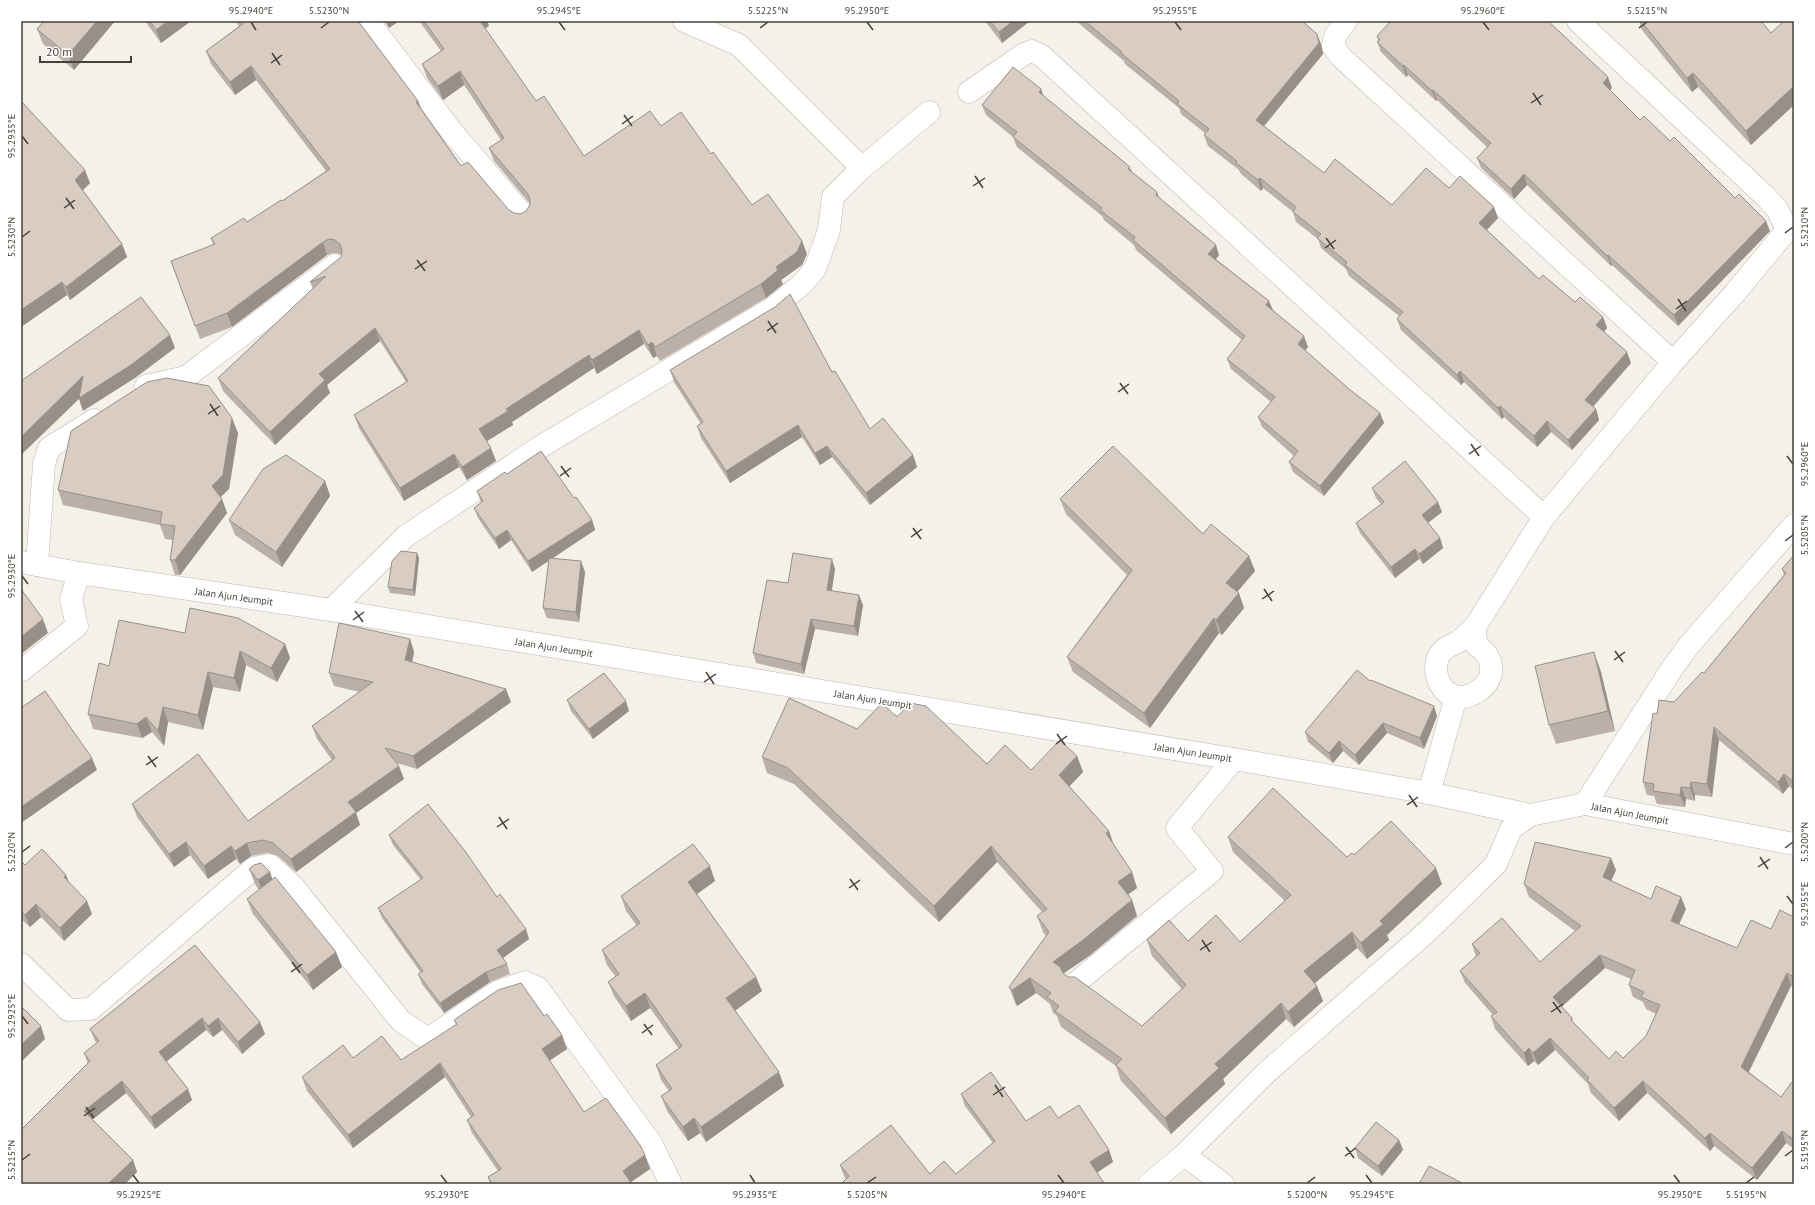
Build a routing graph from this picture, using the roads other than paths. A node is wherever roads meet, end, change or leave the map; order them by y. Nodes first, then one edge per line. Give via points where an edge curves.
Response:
1 (368, 21) edge
2 (684, 21) edge
3 (1346, 21) edge
4 (1578, 21) edge
5 (969, 92) dead end
6 (928, 112) dead end
7 (862, 168) junction
8 (523, 215) edge
9 (335, 265) edge
10 (1673, 362) junction
11 (128, 398) edge
12 (108, 411) edge
13 (1544, 517) junction
14 (1794, 525) edge
15 (29, 564) edge
16 (79, 573) junction
17 (331, 610) junction
18 (1475, 627) junction
19 (21, 671) edge
20 (1456, 696) junction
21 (1234, 759) junction
22 (1428, 793) junction
23 (1585, 804) junction
24 (1530, 814) junction
25 (1794, 844) edge
26 (21, 964) edge
27 (1078, 980) edge
28 (1184, 1155) junction
29 (671, 1184) edge
30 (1149, 1184) edge
31 (1223, 1184) edge

1 - 8 street via 453,133
2 - 7 street via 739,45
3 - 10 street via 1334,36 1334,46 1341,57
4 - 10 street via 1766,197 1777,209 1787,230
5 - 13 street via 1024,54 1032,51 1042,56
6 - 7 street
7 - 17 street via 833,197 829,230 815,270 801,285 773,308 540,447 406,536
9 - 11 street via 186,377 148,385
10 - 13 street
12 - 15 street via 49,448 44,464
13 - 18 street
14 - 23 street via 1690,644
15 - 16 street, Jalan Ajun Jeumpit
16 - 17 street, Jalan Ajun Jeumpit
16 - 19 street via 71,599 77,626
17 - 21 street, Jalan Ajun Jeumpit
18 - 20 street via 1457,642 1446,647 1436,664 1439,683 1446,691
18 - 20 street via 1476,645 1485,651 1490,662 1491,674 1486,686 1477,693 1466,697
20 - 22 street
21 - 22 street, Jalan Ajun Jeumpit
21 - 27 street via 1177,828 1212,871
22 - 24 street, Jalan Ajun Jeumpit
23 - 24 street, Jalan Ajun Jeumpit
23 - 25 street, Jalan Ajun Jeumpit
24 - 28 street via 1511,829 1496,864 1429,930 1266,1073
26 - 29 street via 68,1010 91,1008 254,868 270,865 293,886 400,1021 428,1039 497,992 525,982 538,988 651,1143
28 - 30 street
28 - 31 street

